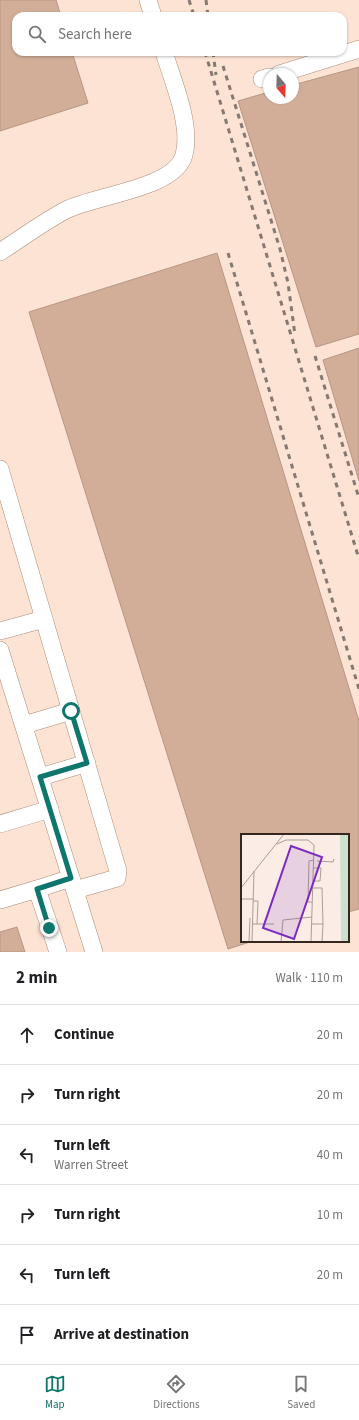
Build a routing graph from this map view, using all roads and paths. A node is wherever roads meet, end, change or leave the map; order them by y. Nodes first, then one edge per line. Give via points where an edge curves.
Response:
1 (148, 0) edge
2 (152, 12) edge
3 (359, 49) edge
4 (347, 53) edge
5 (165, 56) edge
6 (337, 56) edge
7 (298, 68) edge
8 (0, 252) edge
9 (0, 469) edge
10 (44, 619) junction
11 (0, 631) edge
12 (0, 650) edge
13 (3, 673) edge
14 (71, 711) junction
15 (24, 725) junction
16 (87, 763) junction
17 (40, 777) junction
18 (50, 809) junction
19 (0, 824) edge
20 (73, 884) junction
21 (37, 889) junction
22 (0, 900) edge
23 (58, 952) edge
24 (94, 952) edge

1 - 2 street
3 - 4 street
5 - 8 street via 185,123 187,141 184,157 173,171 157,181 67,209
6 - 7 street
9 - 10 street
10 - 11 street
10 - 14 street
12 - 13 street
13 - 15 street
14 - 15 street
14 - 16 street
15 - 17 street
16 - 17 street
16 - 20 street via 118,871 117,878
17 - 18 street
18 - 19 street
18 - 20 street
20 - 21 street
20 - 24 street
21 - 22 street
21 - 23 street

